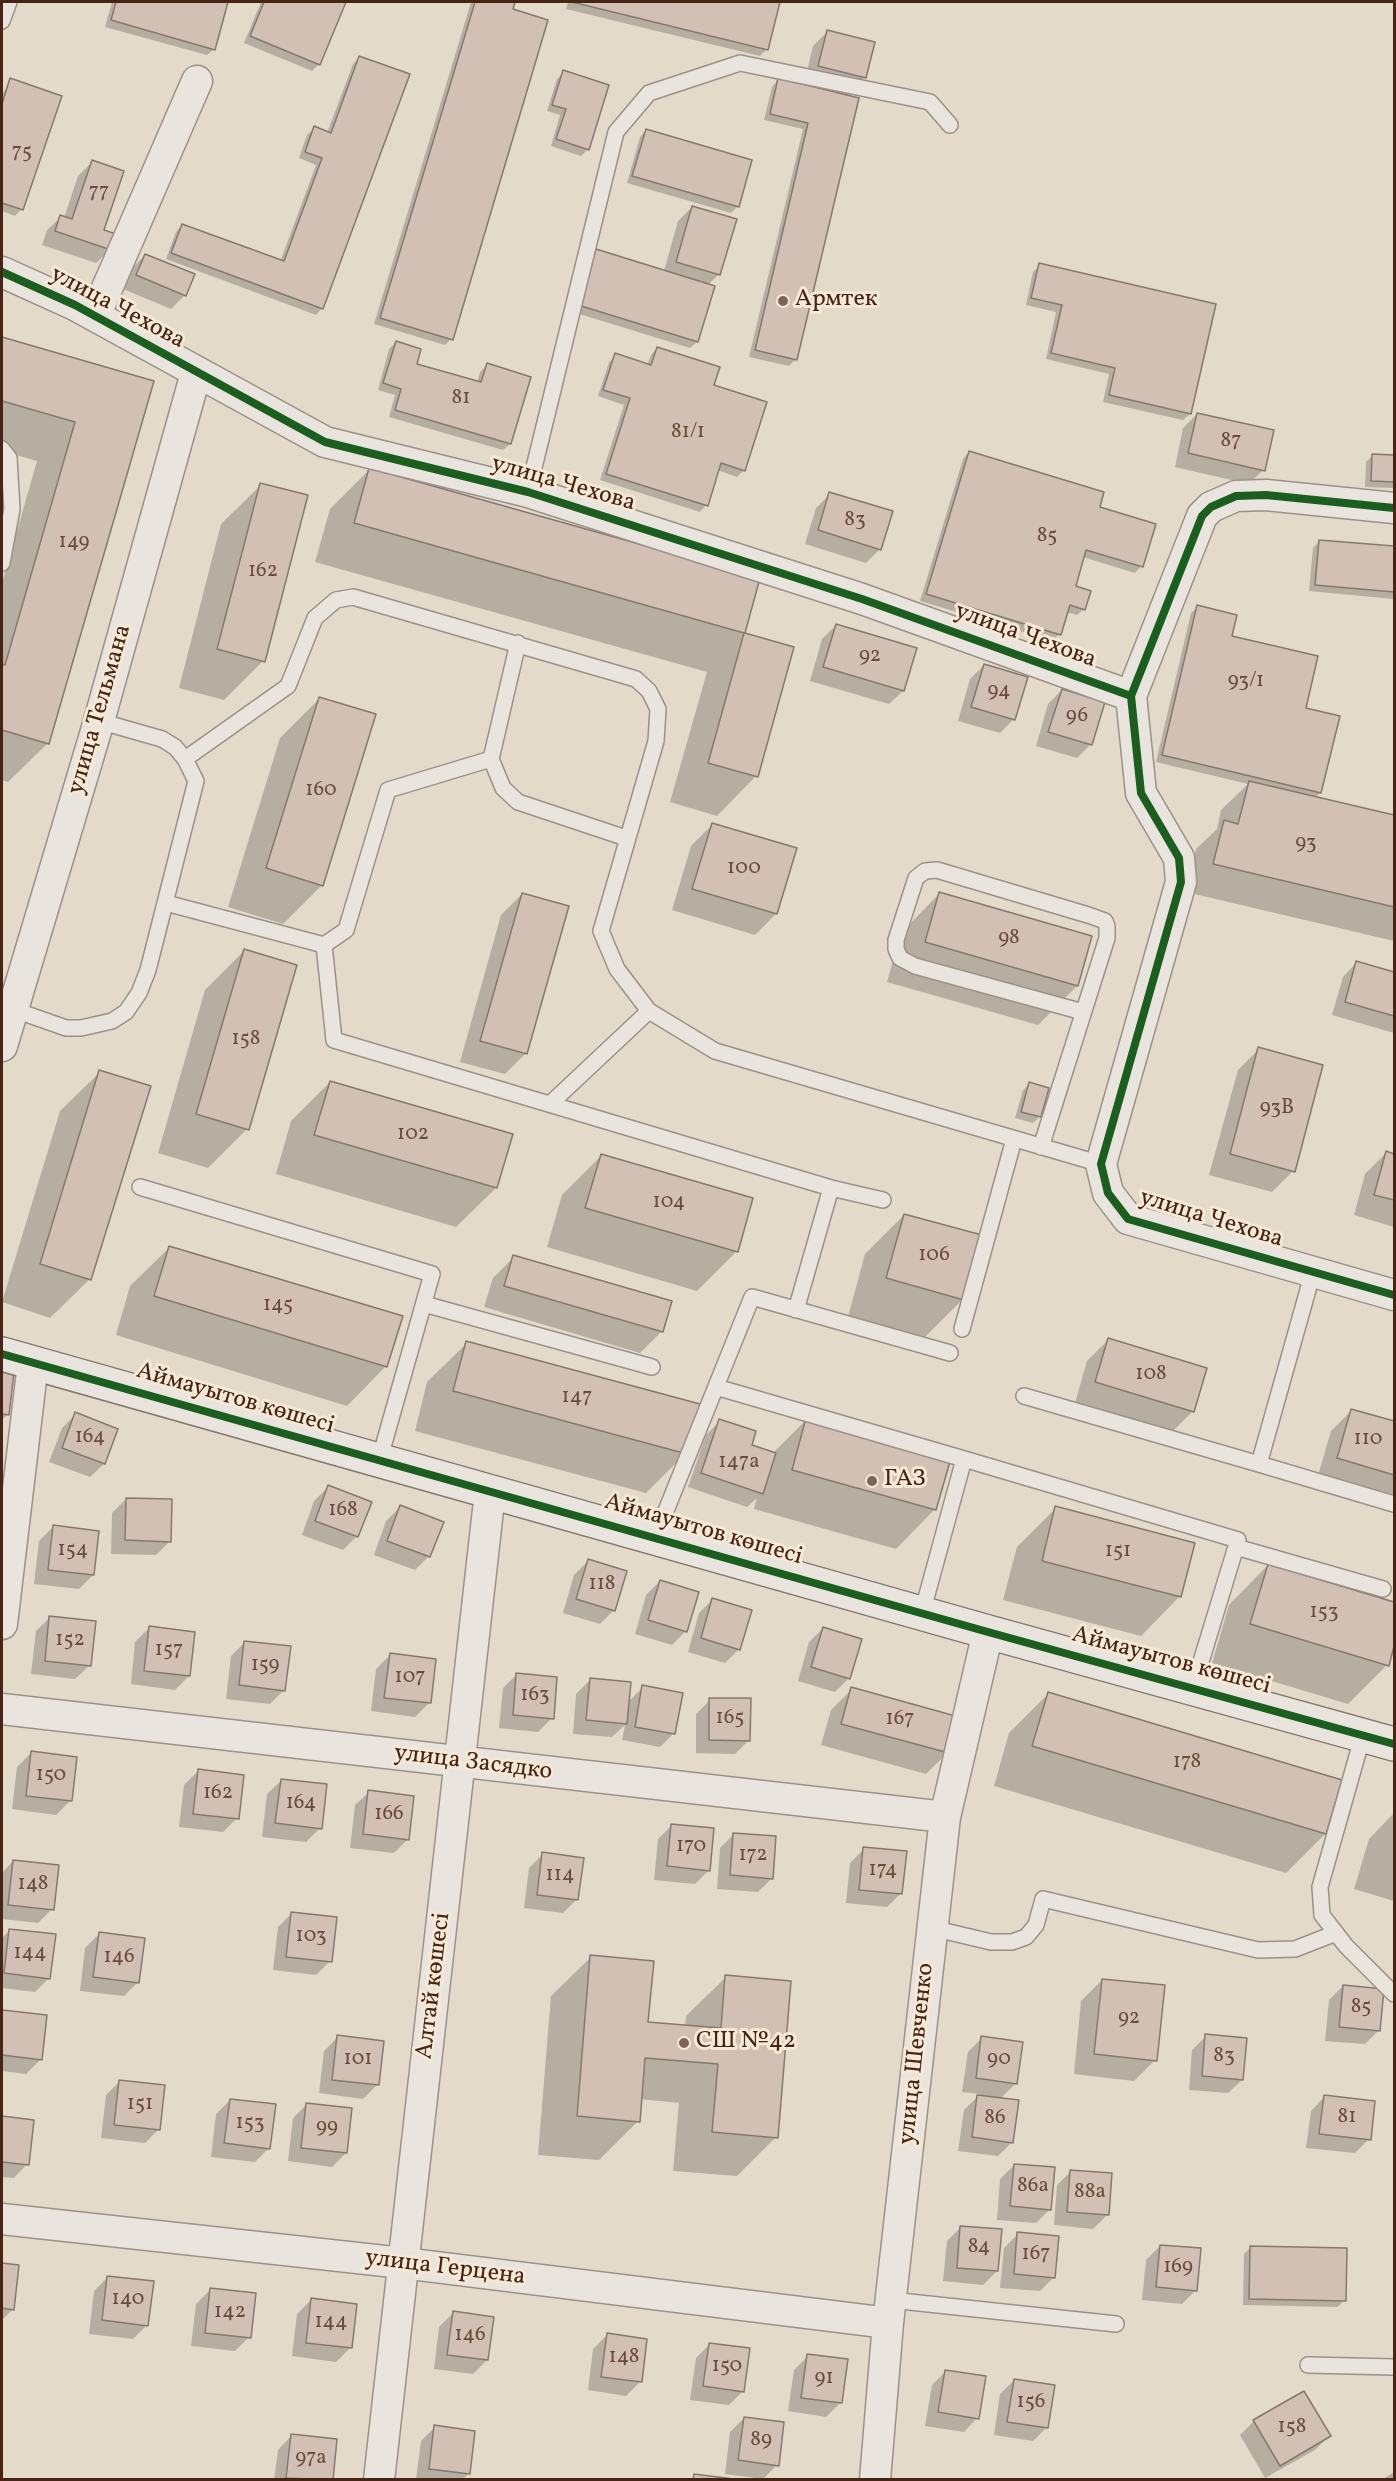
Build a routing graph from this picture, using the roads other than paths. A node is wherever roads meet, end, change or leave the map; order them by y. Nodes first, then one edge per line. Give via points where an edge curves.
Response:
1 (9, 2) edge
2 (2, 21) edge
3 (197, 81) dead end
4 (950, 125) dead end
5 (2, 272) edge
6 (95, 316) junction
7 (196, 373) junction
8 (2, 449) edge
9 (528, 492) junction
10 (1395, 508) edge
11 (2, 563) edge
12 (518, 643) junction
13 (1131, 696) junction
14 (99, 721) junction
15 (185, 759) junction
16 (491, 759) junction
17 (626, 838) junction
18 (166, 903) junction
19 (324, 945) junction
20 (12, 1009) junction
21 (649, 1011) junction
22 (1083, 1012) junction
23 (2, 1046) edge
24 (551, 1103) junction
25 (1014, 1139) junction
26 (1041, 1147) junction
27 (1101, 1164) junction
28 (140, 1187) dead end
29 (831, 1188) junction
30 (883, 1200) dead end
31 (1313, 1272) junction
32 (1395, 1295) edge
33 (424, 1304) junction
34 (796, 1310) junction
35 (962, 1329) dead end
36 (950, 1353) dead end
37 (2, 1354) edge
38 (33, 1363) junction
39 (652, 1367) dead end
40 (716, 1387) junction
41 (1024, 1396) dead end
42 (964, 1459) junction
43 (379, 1461) junction
44 (1259, 1464) junction
45 (490, 1492) junction
46 (1395, 1504) edge
47 (655, 1538) junction
48 (1236, 1546) junction
49 (1383, 1589) dead end
50 (922, 1613) junction
51 (2, 1624) edge
52 (988, 1632) junction
53 (1193, 1688) junction
54 (2, 1709) edge
55 (1363, 1735) junction
56 (1395, 1744) edge
57 (461, 1762) junction
58 (945, 1817) junction
59 (932, 1928) junction
60 (1336, 1933) junction
61 (1395, 1994) edge
62 (2, 2219) edge
63 (403, 2263) junction
64 (890, 2311) junction
65 (1116, 2324) dead end
66 (1308, 2365) dead end
67 (1395, 2367) edge
68 (379, 2480) edge
69 (875, 2480) edge

1 - 2 lane
3 - 6 street, улица Чехова
4 - 9 lane via 930,102 740,63 649,93 616,132
5 - 6 street, улица Чехова
6 - 7 street, улица Чехова
7 - 9 street, улица Чехова via 325,442
7 - 14 street, улица Тельмана
8 - 11 lane via 9,458 12,509
9 - 13 street, улица Чехова via 862,599
10 - 13 street, улица Чехова via 1266,495 1236,496 1211,507 1202,516
12 - 15 lane via 353,597 336,600 315,618 288,686
12 - 16 lane
12 - 17 lane via 636,679 649,691 658,709 656,741
13 - 27 street, улица Чехова via 1142,794 1179,858 1181,882
14 - 15 lane via 162,740
14 - 20 street, улица Тельмана
15 - 18 lane via 196,781
16 - 17 lane via 503,788 518,802
16 - 19 lane via 388,790 346,930
17 - 21 lane via 601,931 617,969
18 - 19 lane
18 - 20 lane via 148,970 126,1012 112,1021 74,1028
19 - 24 lane via 333,1040
20 - 23 street, улица Тельмана
21 - 24 lane
21 - 25 lane via 715,1051
22 - 22 lane via 907,963 896,949 896,940 916,878 925,871 938,870 1105,921 1107,938
22 - 26 lane
24 - 29 lane
25 - 26 lane
25 - 35 lane
26 - 27 lane
27 - 31 street, улица Чехова via 1108,1193 1128,1219
28 - 33 lane via 432,1274
29 - 30 lane
29 - 34 lane
31 - 32 street, улица Чехова
31 - 44 lane
33 - 39 lane
33 - 43 lane
34 - 36 lane
34 - 40 lane via 752,1297
37 - 38 street, Аймауытов көшесі
38 - 43 street, Аймауытов көшесі
38 - 51 street
40 - 42 lane
40 - 47 lane
41 - 44 lane
42 - 48 lane via 1238,1540
42 - 50 lane
43 - 45 street, Аймауытов көшесі
44 - 46 lane
45 - 47 street, Аймауытов көшесі
45 - 57 street, Алтай көшесі
47 - 50 street, Аймауытов көшесі
48 - 49 lane
48 - 53 lane
50 - 52 street, Аймауытов көшесі
52 - 53 street, Аймауытов көшесі
52 - 58 street, улица Шевченко
53 - 55 street, Аймауытов көшесі
54 - 57 street, улица Засядко
55 - 56 street, Аймауытов көшесі
55 - 60 lane via 1320,1887 1322,1914
57 - 58 street, улица Засядко
57 - 63 street, Алтай көшесі
58 - 59 street, улица Шевченко
59 - 60 lane via 991,1942 1012,1942 1026,1937 1036,1925 1043,1899 1258,1950 1295,1949
59 - 64 street, улица Шевченко
60 - 61 lane
62 - 63 street, улица Герцена
63 - 64 street, улица Герцена
63 - 68 street, Алтай көшесі
64 - 65 lane
64 - 69 street, улица Шевченко
66 - 67 lane

